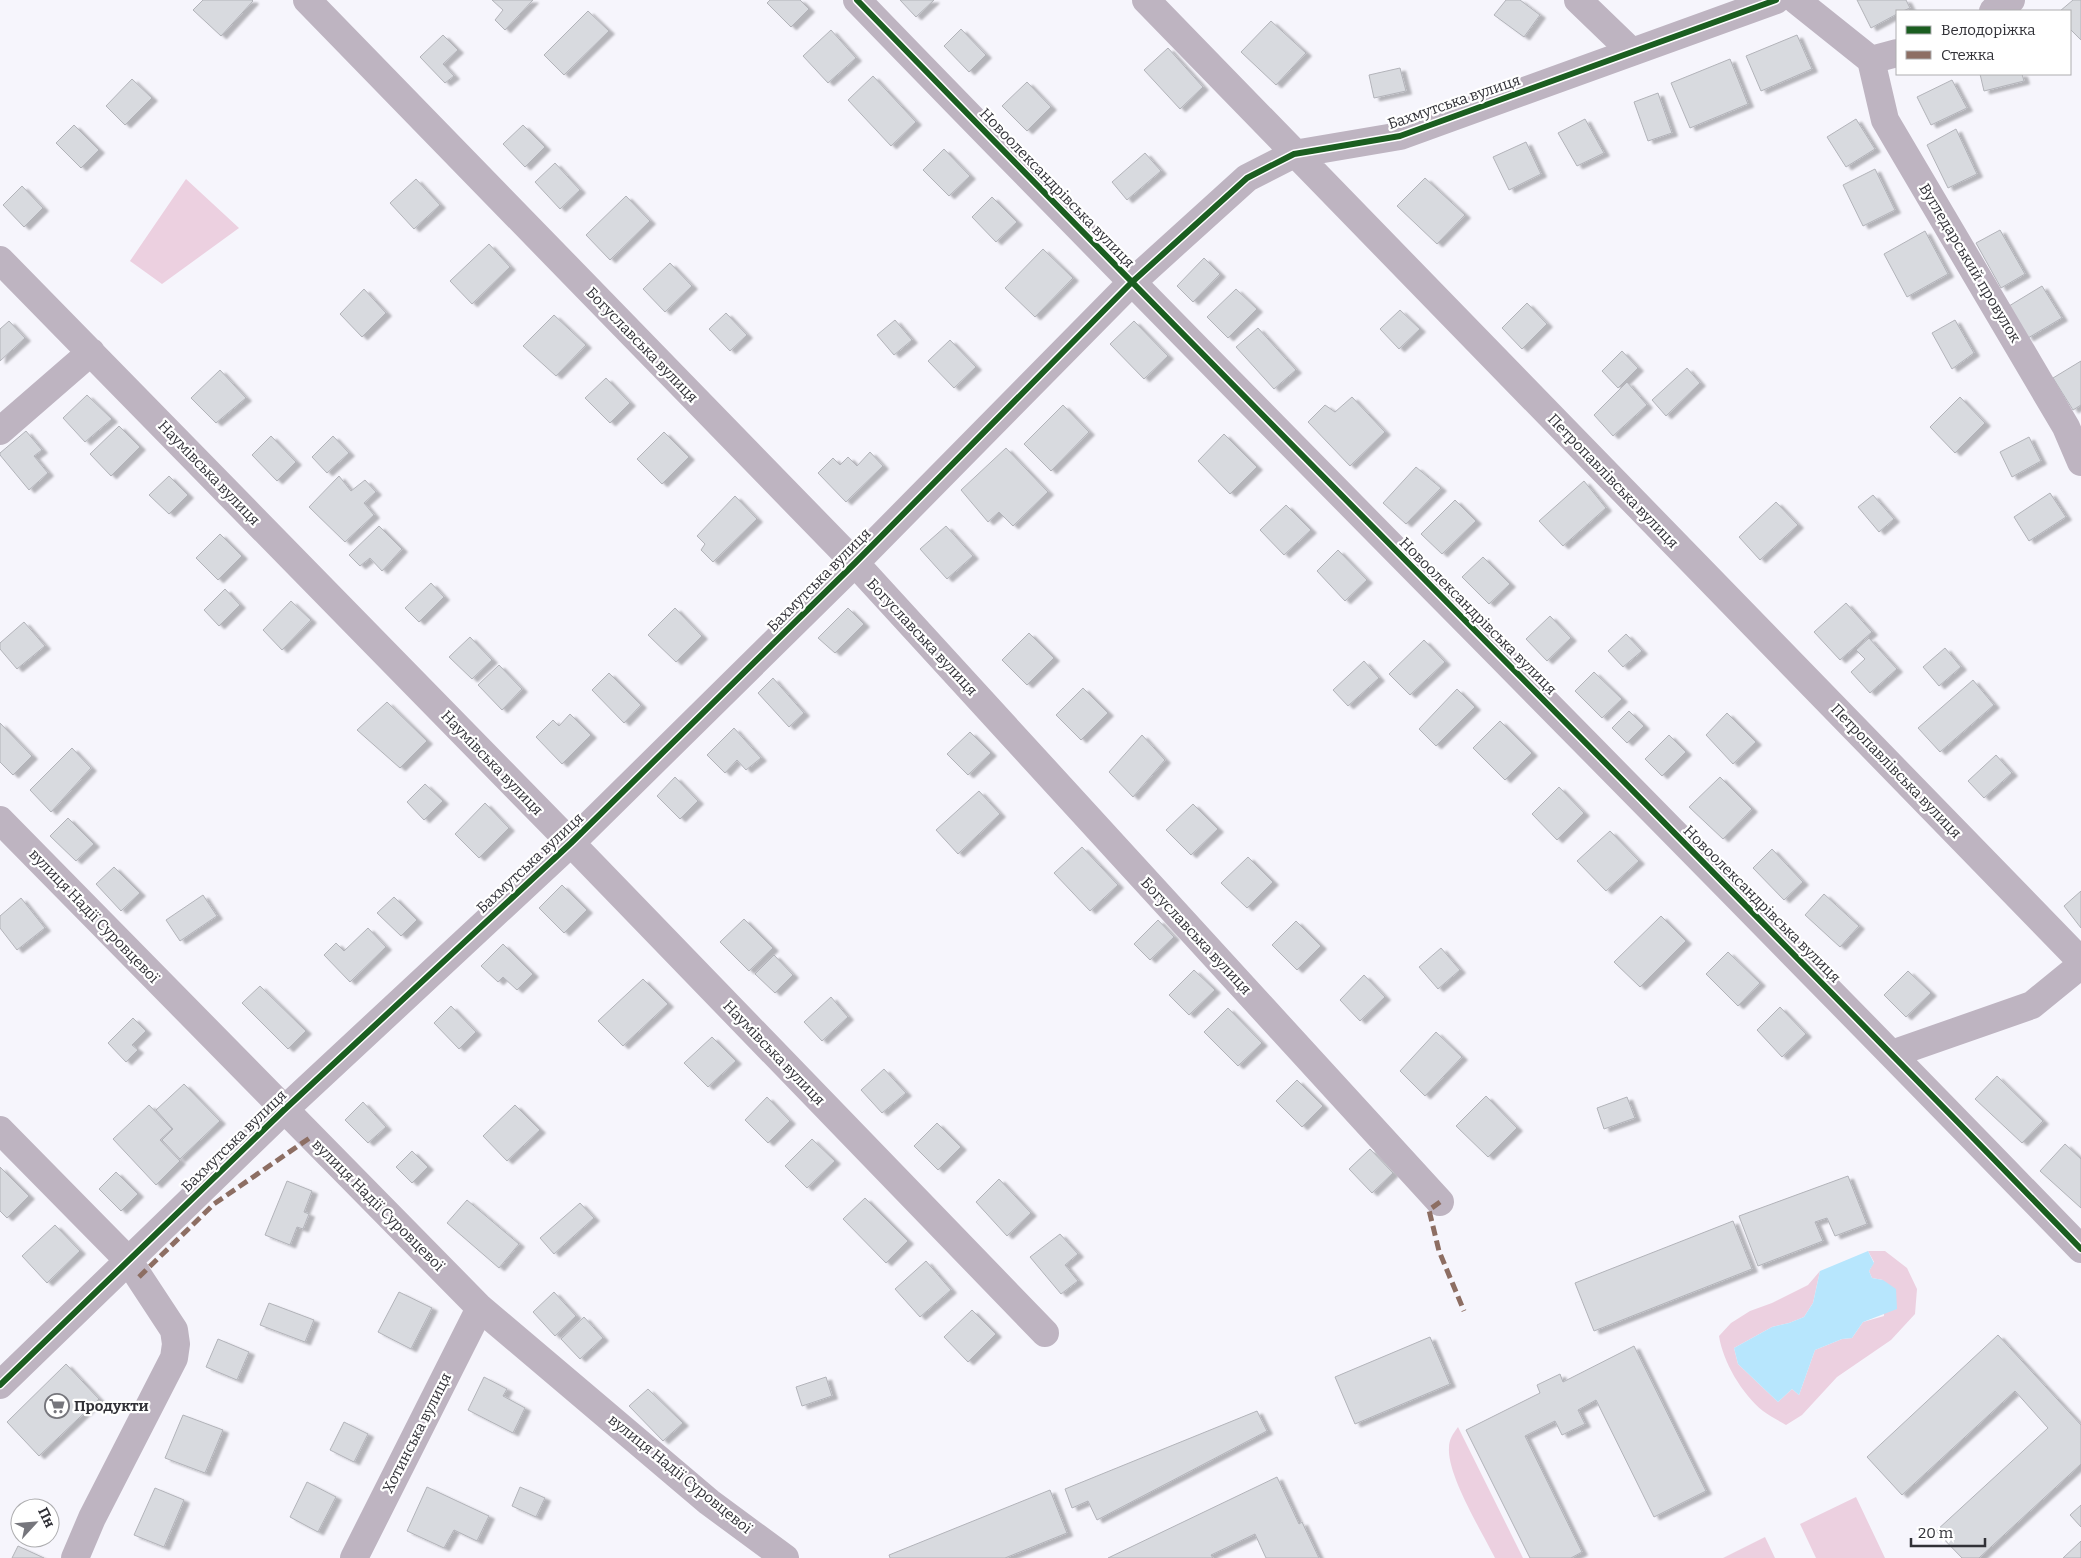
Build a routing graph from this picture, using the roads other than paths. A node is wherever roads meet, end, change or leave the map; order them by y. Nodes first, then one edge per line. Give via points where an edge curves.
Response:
1 (306, 0) edge
2 (857, 0) edge
3 (1146, 0) edge
4 (1578, 0) edge
5 (1776, 0) edge
6 (1796, 0) edge
7 (2011, 0) edge
8 (1994, 10) edge
9 (1632, 52) junction
10 (1896, 53) edge
11 (1871, 60) junction
12 (1294, 154) junction
13 (0, 260) edge
14 (1131, 283) junction
15 (91, 352) junction
16 (2074, 422) edge
17 (0, 431) edge
18 (2081, 462) edge
19 (855, 563) junction
20 (0, 820) edge
21 (571, 843) junction
22 (2081, 961) edge
23 (2081, 965) edge
24 (1892, 1054) junction
25 (284, 1110) junction
26 (0, 1130) edge
27 (1440, 1202) dead end
28 (2081, 1249) edge
29 (128, 1260) junction
30 (480, 1308) junction
31 (1045, 1333) dead end
32 (0, 1385) edge
33 (75, 1558) edge
34 (354, 1558) edge
35 (786, 1558) edge

1 - 19 street, Богуславська вулиця
2 - 14 street, Новоолександрівська вулиця
3 - 12 street, Петропавлівська вулиця
4 - 9 street
5 - 9 street, Бахмутська вулиця
6 - 11 street
7 - 8 street
9 - 12 street, Бахмутська вулиця via 1400,136
10 - 11 street
11 - 16 street, Вугледарський провулок via 1885,120
12 - 14 street, Бахмутська вулиця via 1247,178
12 - 22 street, Петропавлівська вулиця
13 - 15 street, Наумівська вулиця
14 - 19 street, Бахмутська вулиця
14 - 24 street, Новоолександрівська вулиця
15 - 17 street
15 - 21 street, Наумівська вулиця
16 - 18 street, Вугледарський провулок
19 - 21 street, Бахмутська вулиця
19 - 27 street, Богуславська вулиця
20 - 25 street, вулиця Надії Суровцевої
21 - 25 street, Бахмутська вулиця
21 - 31 street, Наумівська вулиця
23 - 24 street via 2032,1005
24 - 28 street, Новоолександрівська вулиця
25 - 29 street, Бахмутська вулиця
25 - 30 street, вулиця Надії Суровцевої
26 - 29 street
29 - 32 street, Бахмутська вулиця
29 - 33 street via 174,1330 174,1358 92,1518
30 - 34 street, Хотинська вулиця
30 - 35 street, вулиця Надії Суровцевої via 709,1502

